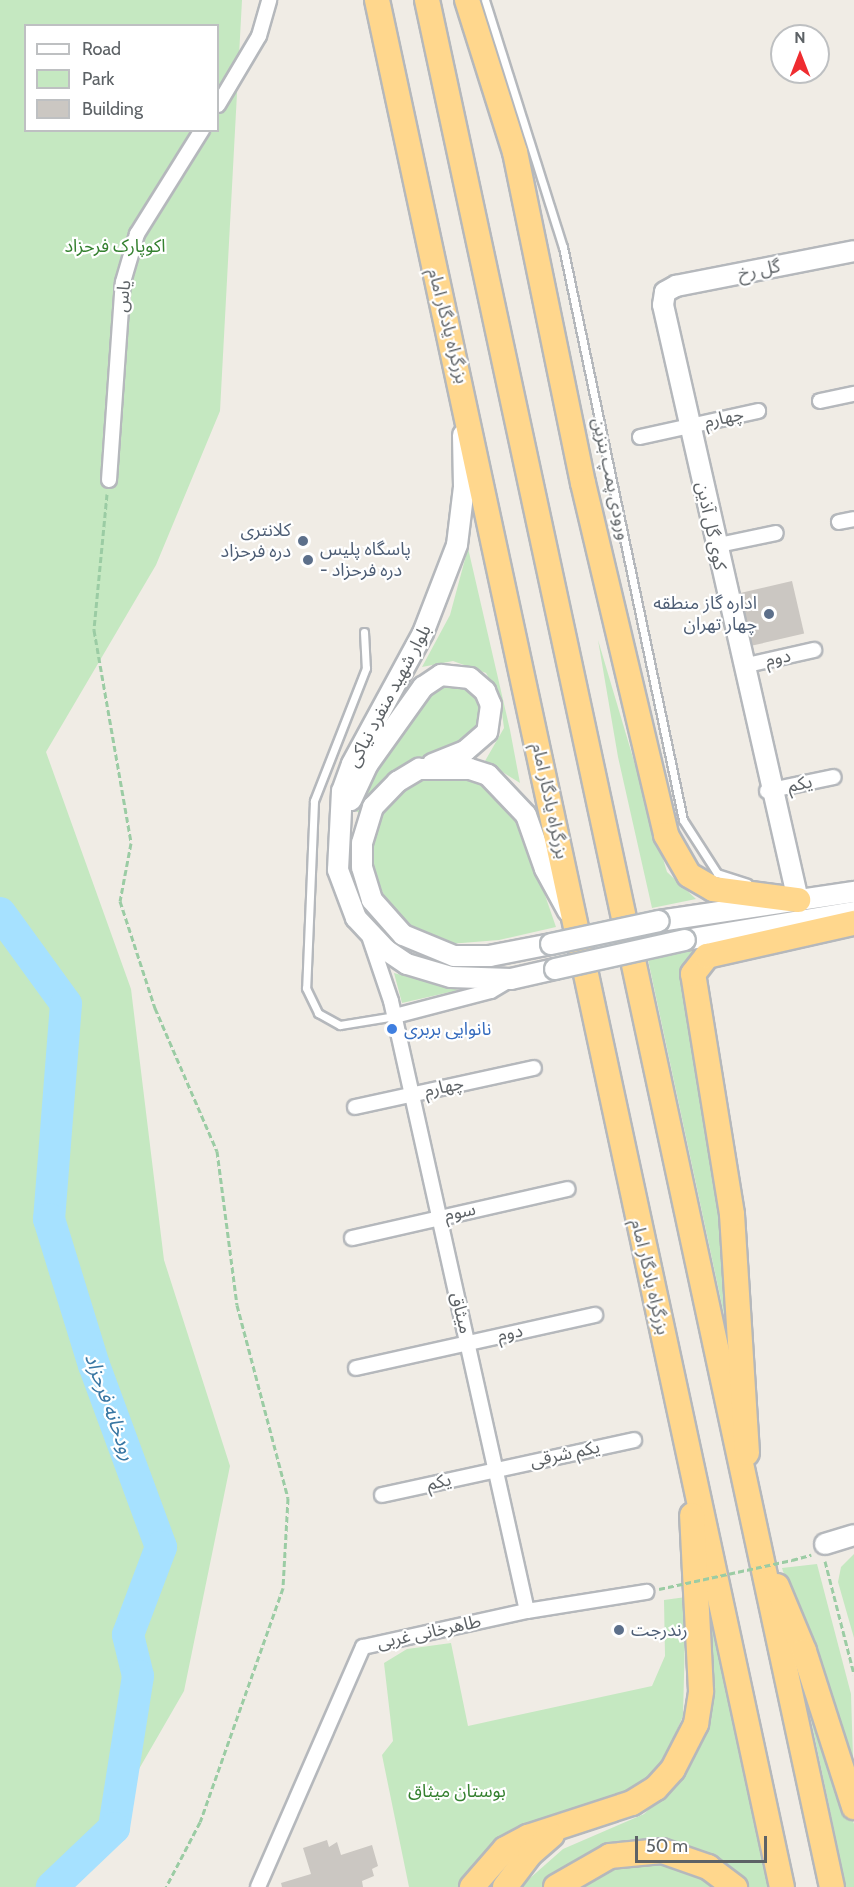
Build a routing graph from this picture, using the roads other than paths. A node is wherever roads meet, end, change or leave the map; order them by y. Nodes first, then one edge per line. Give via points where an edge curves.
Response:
1 (269, 0) edge
2 (377, 0) edge
3 (427, 0) edge
4 (468, 0) edge
5 (485, 0) edge
6 (219, 103) edge
7 (201, 132) edge
8 (854, 251) edge
9 (665, 292) joint
10 (462, 381) junction
11 (854, 394) edge
12 (820, 400) dead end
13 (758, 411) dead end
14 (689, 426) junction
15 (640, 437) dead end
16 (109, 480) road end
17 (854, 519) edge
18 (838, 522) dead end
19 (776, 533) dead end
20 (714, 546) junction
21 (364, 632) dead end
22 (814, 650) dead end
23 (743, 666) junction
24 (419, 769) junction
25 (834, 777) dead end
26 (769, 791) junction
27 (342, 819) junction
28 (854, 892) edge
29 (798, 900) junction
30 (854, 912) edge
31 (573, 920) junction
32 (854, 923) edge
33 (366, 931) junction
34 (511, 979) junction
35 (395, 1016) junction
36 (534, 1068) dead end
37 (412, 1094) junction
38 (355, 1107) dead end
39 (568, 1189) dead end
40 (438, 1217) junction
41 (352, 1238) dead end
42 (595, 1315) dead end
43 (468, 1342) junction
44 (356, 1368) dead end
45 (634, 1440) dead end
46 (687, 1444) junction
47 (496, 1469) junction
48 (382, 1495) dead end
49 (751, 1519) junction
50 (854, 1534) edge
51 (824, 1548) road end
52 (653, 1590) road end
53 (527, 1611) junction
54 (854, 1807) edge
55 (563, 1826) junction
56 (258, 1887) edge
57 (472, 1887) edge
58 (505, 1887) edge
59 (556, 1887) edge
60 (735, 1887) edge
61 (782, 1887) edge
62 (832, 1887) edge

1 - 6 street via 259,36
2 - 10 highway, بزرگراه یادگار امام via 414,192
3 - 49 highway
4 - 29 highway via 516,152 583,483 666,836 689,874 713,890
5 - 29 lane, ورودی پمپ بنزین via 563,247 683,820 717,873
7 - 16 street, یاس via 137,234 123,282
8 - 9 main road, گل رخ
9 - 14 main road, کوی گل آذین via 663,305
10 - 27 main road, بلوار شهید منفرد نیاکی via 464,487 457,544 423,633 352,764 342,792
10 - 31 highway, بزرگراه یادگار امام
11 - 12 street
13 - 14 street, چهارم
14 - 15 street, چهارم
14 - 20 main road, کوی گل آذین
17 - 18 street
19 - 20 street
20 - 23 main road, کوی گل آذین
21 - 35 lane via 366,668 314,801 306,988 318,1013 334,1023
22 - 23 street, دوم
23 - 26 main road, کوی گل آذین
24 - 27 main road via 465,751 487,732 491,705 485,691 470,678 441,675 423,687 368,764
24 - 29 main road, bridge via 380,798 365,831 362,867 380,912 403,936 454,956 490,957 659,921
24 - 31 main road via 470,769 500,783 526,815 545,869
25 - 26 street, یکم
26 - 29 main road, کوی گل آذین
27 - 33 main road, بلوار شهید منفرد نیاکی via 338,853 341,884
28 - 29 main road
30 - 34 main road, بلوار شهید منفرد نیاکی, bridge via 685,940
31 - 46 highway, بزرگراه یادگار امام
32 - 49 highway via 707,956 693,974 732,1214
33 - 34 main road, بلوار شهید منفرد نیاکی via 386,950 430,972
33 - 35 street, میثاق
34 - 35 street via 492,991
35 - 37 street, میثاق
36 - 37 street, چهارم
37 - 38 street, چهارم
37 - 40 street, میثاق
39 - 40 street, سوم
40 - 41 street, سوم
40 - 43 street, میثاق
42 - 43 street, دوم
43 - 44 street, دوم
43 - 47 street, میثاق
45 - 47 street, یکم شرقی
46 - 55 highway via 702,1651 696,1724 673,1769 656,1788 632,1803
46 - 61 highway, بزرگراه یادگار امام via 724,1602
47 - 48 street, یکم
47 - 53 street, میثاق
49 - 54 highway via 804,1651
49 - 62 highway
50 - 51 main road
52 - 53 street, طاهرخانی غربی
53 - 56 street, طاهرخانی غربی via 360,1650
55 - 57 highway via 505,1850
55 - 58 highway via 530,1854
59 - 60 highway via 610,1856 662,1851 708,1867

